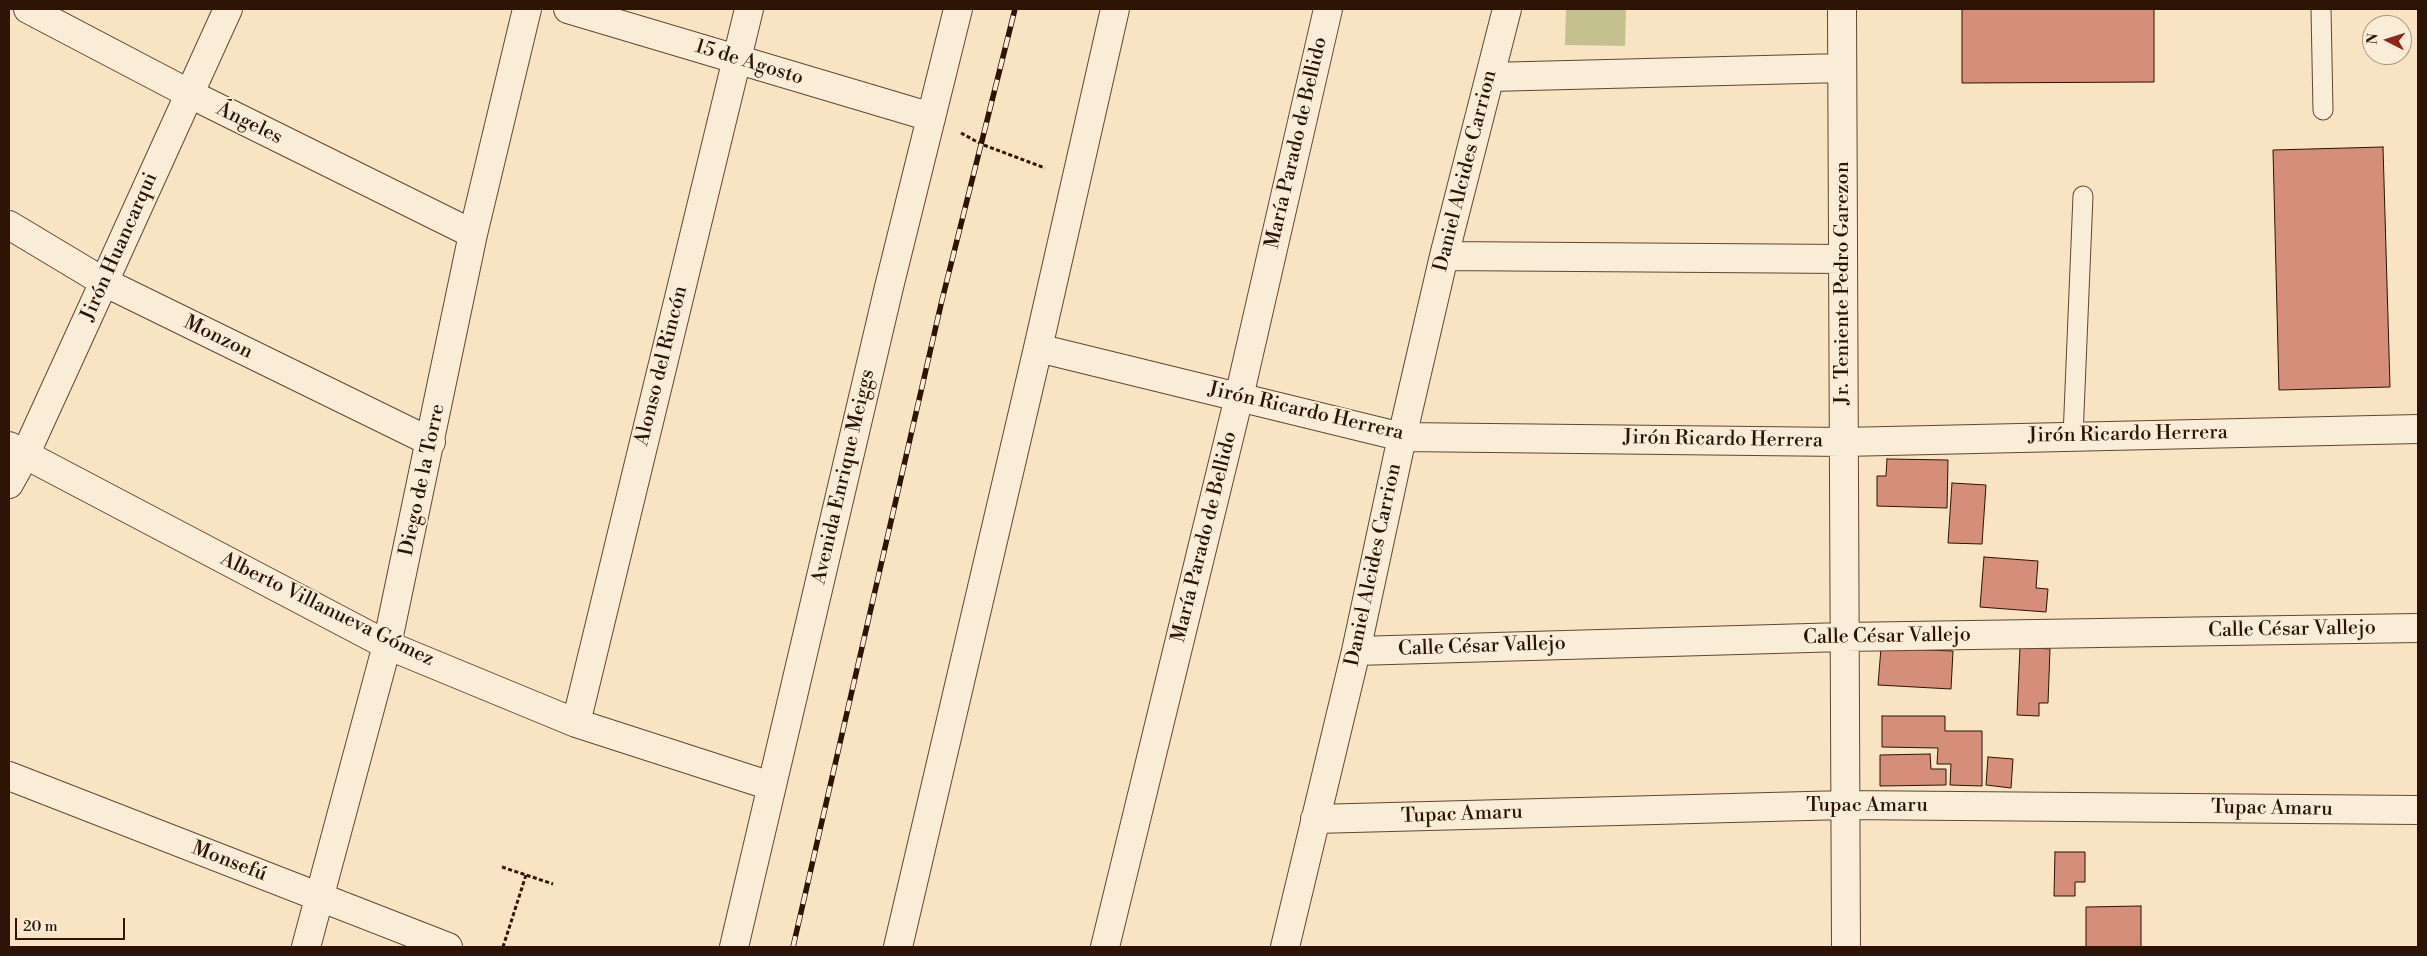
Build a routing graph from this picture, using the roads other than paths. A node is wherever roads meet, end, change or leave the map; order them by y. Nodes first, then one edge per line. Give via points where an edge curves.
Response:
1 (28, 9) edge
2 (228, 9) edge
3 (527, 9) edge
4 (568, 9) edge
5 (749, 9) edge
6 (958, 9) edge
7 (1115, 9) edge
8 (1328, 9) edge
9 (1506, 9) edge
10 (1842, 9) edge
11 (2321, 9) edge
12 (736, 60) junction
13 (1842, 68) junction
14 (1490, 76) junction
15 (188, 94) junction
16 (2323, 110) dead end
17 (931, 117) junction
18 (2083, 196) dead end
19 (9, 226) edge
20 (473, 234) junction
21 (1444, 256) junction
22 (1843, 259) junction
23 (104, 282) junction
24 (1038, 348) junction
25 (1239, 397) junction
26 (2418, 429) edge
27 (2073, 436) junction
28 (1402, 437) junction
29 (431, 442) junction
30 (1843, 442) junction
31 (17, 450) edge
32 (9, 484) edge
33 (2418, 628) edge
34 (1844, 637) junction
35 (387, 645) junction
36 (1356, 651) junction
37 (576, 723) junction
38 (9, 776) edge
39 (771, 786) junction
40 (1845, 805) junction
41 (2418, 810) edge
42 (1315, 819) junction
43 (320, 897) junction
44 (306, 947) edge
45 (448, 947) edge
46 (734, 947) edge
47 (898, 947) edge
48 (1105, 947) edge
49 (1285, 947) edge
50 (1846, 947) edge

1 - 15 street, Ángeles
2 - 15 street, Jirón Huancarqui
3 - 20 street, Diego de la Torre
4 - 12 street, 15 de Agosto
5 - 12 street, Alonso del Rincón
6 - 17 street, Avenida Enrique Meiggs
7 - 24 street
8 - 25 street, María Parado de Bellido
9 - 14 street, Daniel Alcides Carrion
10 - 13 street, Jr. Teniente Pedro Garezon
11 - 16 lane
12 - 17 street, 15 de Agosto
12 - 37 street, Alonso del Rincón
13 - 14 street
13 - 22 street, Jr. Teniente Pedro Garezon
14 - 21 street, Daniel Alcides Carrion
15 - 20 street, Ángeles
15 - 23 street, Jirón Huancarqui
17 - 39 street, Avenida Enrique Meiggs
18 - 27 lane
19 - 23 street, Monzon
20 - 29 street, Diego de la Torre
21 - 22 street
21 - 28 street, Daniel Alcides Carrion
22 - 30 street, Jr. Teniente Pedro Garezon
23 - 29 street, Monzon
23 - 31 street, Jirón Huancarqui
24 - 25 street, Jirón Ricardo Herrera
24 - 47 street
25 - 28 street, Jirón Ricardo Herrera
25 - 48 street, María Parado de Bellido
26 - 27 street, Jirón Ricardo Herrera
27 - 30 street, Jirón Ricardo Herrera
28 - 30 street, Jirón Ricardo Herrera
28 - 36 street, Daniel Alcides Carrion
29 - 35 street, Diego de la Torre
30 - 34 street, Jr. Teniente Pedro Garezon
31 - 32 street, Jirón Huancarqui
31 - 35 street, Alberto Villanueva Gómez
33 - 34 street, Calle César Vallejo
34 - 36 street, Calle César Vallejo
34 - 40 street, Jr. Teniente Pedro Garezon
35 - 37 street, Alberto Villanueva Gómez
35 - 43 street, Diego de la Torre
36 - 42 street, Daniel Alcides Carrion
37 - 39 street, Alberto Villanueva Gómez
38 - 43 street, Monsefú
39 - 46 street, Avenida Enrique Meiggs
40 - 41 street, Tupac Amaru
40 - 42 street, Tupac Amaru
40 - 50 street, Jr. Teniente Pedro Garezon
42 - 49 street, Daniel Alcides Carrion
43 - 44 street, Diego de la Torre
43 - 45 street, Monsefú

